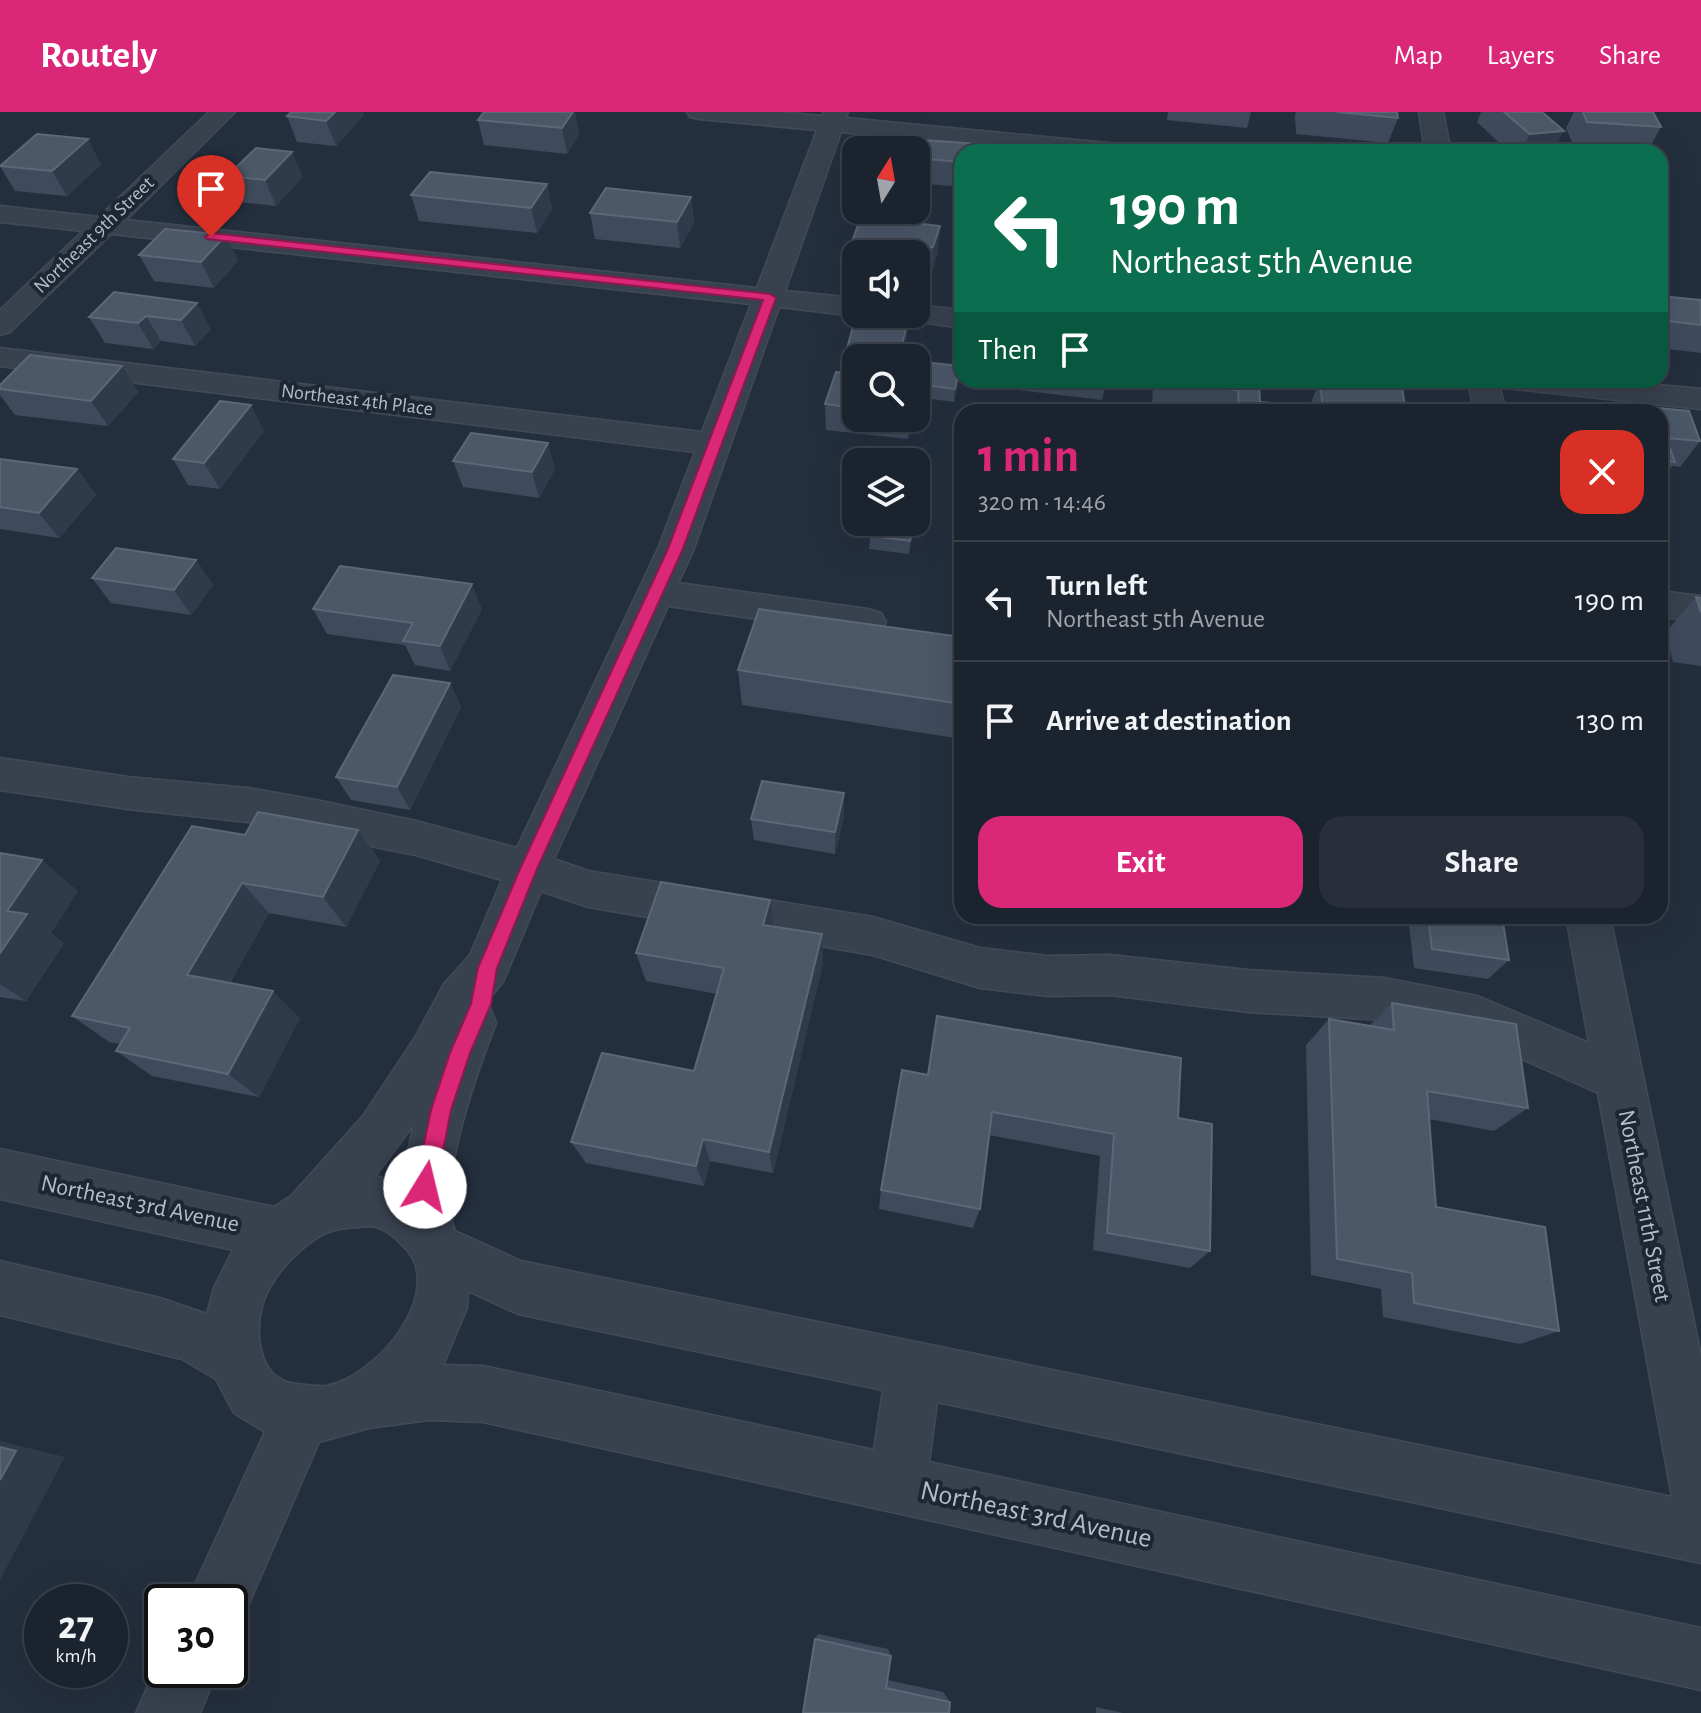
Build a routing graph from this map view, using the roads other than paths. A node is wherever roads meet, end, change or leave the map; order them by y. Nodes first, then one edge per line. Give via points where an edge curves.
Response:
1 (223, 112) edge
2 (699, 112) edge
3 (1431, 112) edge
4 (833, 118) edge
5 (1069, 144) edge
6 (1437, 144) edge
7 (0, 214) edge
8 (105, 225) junction
9 (770, 298) junction
10 (842, 306) edge
11 (930, 316) edge
12 (954, 318) edge
13 (0, 326) edge
14 (0, 357) edge
15 (1593, 388) edge
16 (1701, 399) edge
17 (713, 444) junction
18 (655, 592) junction
19 (1668, 605) edge
20 (1701, 609) edge
21 (868, 622) edge
22 (0, 774) edge
23 (528, 869) junction
24 (1590, 924) edge
25 (487, 968) junction
26 (1620, 1079) junction
27 (0, 1174) edge
28 (294, 1224) junction
29 (430, 1238) junction
30 (0, 1288) edge
31 (234, 1359) junction
32 (914, 1370) junction
33 (370, 1400) junction
34 (301, 1417) junction
35 (897, 1485) junction
36 (1701, 1497) edge
37 (1701, 1533) edge
38 (226, 1584) edge
39 (1701, 1659) edge
40 (179, 1688) edge
41 (168, 1713) edge

1 - 8 street, Northeast 9th Street
2 - 4 street
3 - 6 street
4 - 5 street
4 - 9 street
7 - 8 street
8 - 9 street
8 - 13 street, Northeast 9th Street
9 - 10 street
9 - 17 street
11 - 12 street
14 - 17 street, Northeast 4th Place
15 - 16 street
17 - 18 street
18 - 21 street
18 - 23 street
19 - 20 street
22 - 23 street via 262,807 416,838
23 - 25 street
23 - 26 street via 588,889 873,936 980,968 1399,1002 1477,1017
24 - 26 street, Northeast 11th Street
25 - 28 street via 460,999 380,1133
25 - 29 street via 481,1004 460,1053 429,1157
26 - 36 street, Northeast 11th Street
27 - 28 street, Northeast 3rd Avenue
28 - 29 street via 340,1202 372,1201 400,1209
28 - 31 street via 255,1262 238,1293 231,1327
29 - 32 street via 518,1287
29 - 33 street via 443,1280 439,1314 425,1347 393,1384
30 - 31 street via 172,1328
31 - 34 street via 247,1387 271,1407
32 - 35 street
32 - 37 street
33 - 34 street via 337,1413
33 - 35 street, Northeast 3rd Avenue via 429,1392 483,1394
34 - 38 street
35 - 39 street, Northeast 3rd Avenue
40 - 41 street

